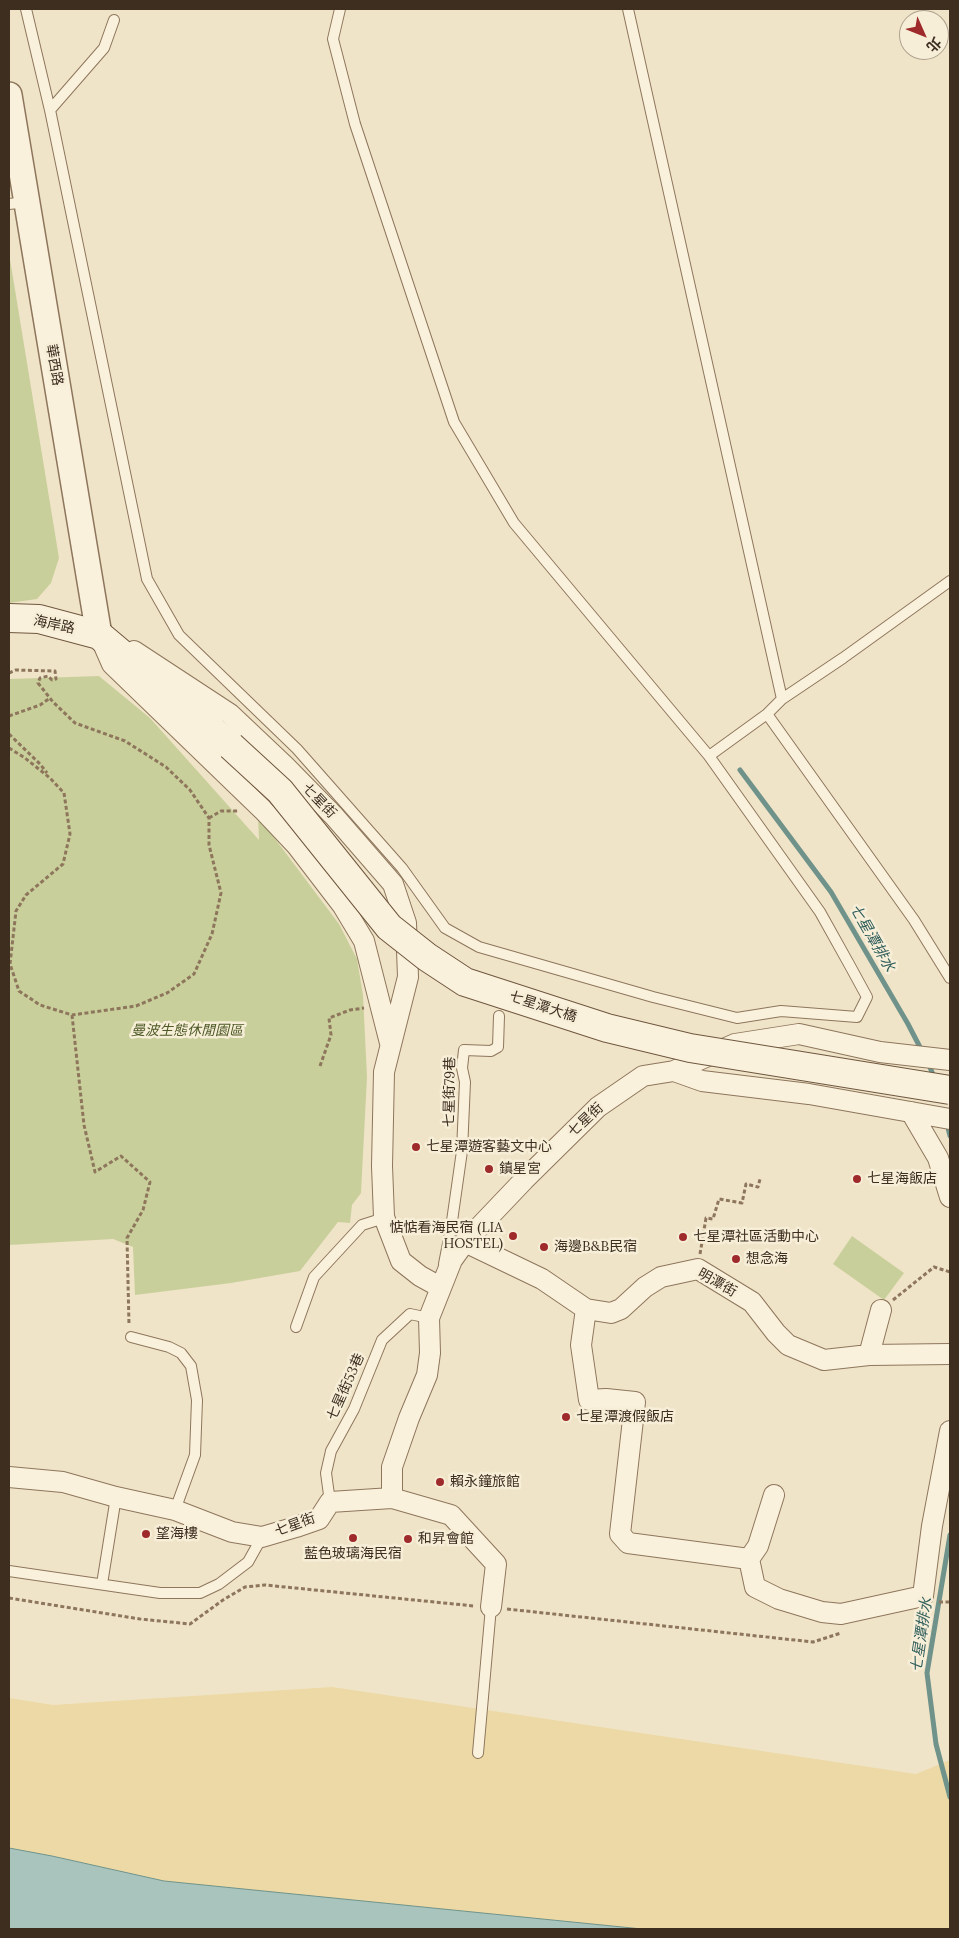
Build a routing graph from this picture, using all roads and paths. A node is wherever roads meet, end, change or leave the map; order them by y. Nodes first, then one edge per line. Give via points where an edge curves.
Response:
1 (26, 9) edge
2 (340, 9) edge
3 (628, 9) edge
4 (114, 20) dead end
5 (9, 95) edge
6 (50, 110) junction
7 (18, 203) edge
8 (950, 581) edge
9 (9, 618) edge
10 (99, 635) junction
11 (9, 673) edge
12 (50, 698) junction
13 (782, 699) junction
14 (767, 714) junction
15 (9, 716) edge
16 (9, 734) edge
17 (9, 748) edge
18 (708, 756) junction
19 (50, 778) junction
20 (242, 815) dead end
21 (209, 818) junction
22 (950, 978) edge
23 (370, 1008) dead end
24 (72, 1015) junction
25 (499, 1016) dead end
26 (390, 1046) junction
27 (946, 1059) edge
28 (320, 1066) dead end
29 (674, 1071) junction
30 (950, 1090) edge
31 (920, 1113) junction
32 (950, 1118) edge
33 (760, 1179) dead end
34 (950, 1197) edge
35 (384, 1218) junction
36 (465, 1242) junction
37 (698, 1269) junction
38 (950, 1272) edge
39 (440, 1287) junction
40 (586, 1309) junction
41 (881, 1310) joint
42 (429, 1318) junction
43 (296, 1327) dead end
44 (131, 1337) joint
45 (950, 1354) edge
46 (869, 1355) junction
47 (950, 1431) edge
48 (9, 1477) edge
49 (774, 1495) dead end
50 (116, 1497) junction
51 (392, 1498) junction
52 (330, 1502) junction
53 (175, 1510) junction
54 (262, 1536) junction
55 (749, 1559) junction
56 (9, 1571) edge
57 (102, 1584) junction
58 (9, 1598) edge
59 (491, 1608) junction
60 (849, 1631) dead end
61 (478, 1753) dead end

1 - 6 lane
2 - 18 lane via 333,39 355,124 454,422 514,523
3 - 13 lane
4 - 6 lane via 104,48
5 - 7 street, 華西路
6 - 18 lane via 147,579 179,635 297,749 402,868 444,928 480,947 737,1018 780,1010 857,1017 867,997 850,964 820,912
7 - 10 street, 華西路
8 - 13 lane
9 - 10 main road, 海岸路 via 39,619
10 - 26 street, 七星街 via 112,664 263,810 297,846 343,906 364,941
10 - 26 street, 七星街 via 124,644 230,714 334,816 393,884 406,923 408,977
10 - 30 main road, 七星潭大橋, bridge via 280,790 390,927 427,957 466,982 607,1028 690,1048
11 - 12 path via 16,670 56,671 56,679 48,676 38,682
12 - 15 path
12 - 21 path via 75,723 125,741 166,766 190,790
13 - 14 lane
14 - 18 lane
14 - 22 lane via 914,920
16 - 19 path
17 - 19 path
19 - 24 path via 64,793 70,834 63,864 26,895 16,911 10,964 19,991 40,1005
20 - 21 path via 236,810 221,811
21 - 24 path via 209,845 221,893 212,934 194,974 167,993 136,1006
23 - 28 path via 350,1010 329,1018 331,1036
24 - 44 path via 84,1125 96,1172 121,1156 150,1182 143,1210 127,1238
25 - 39 lane, 七星街79巷 via 498,1047 464,1050 462,1151
26 - 35 street, 七星街 via 384,1072
27 - 29 street, 七星街 via 880,1052 799,1034 735,1044
29 - 31 street, 七星街 via 702,1081 809,1094
29 - 36 street, 七星街 via 643,1076 598,1107
31 - 32 street, 七星街
31 - 34 street
33 - 37 path via 758,1187 746,1184 742,1203 719,1199 713,1219 706,1218
35 - 39 street, 七星街 via 401,1261
35 - 43 lane via 362,1225 314,1277
36 - 39 street, 七星街 via 452,1260
36 - 40 street, 明潭街 via 542,1279
37 - 40 street, 明潭街 via 661,1277 621,1309 611,1313
37 - 46 street, 明潭街 via 752,1302 788,1344 824,1360
38 - 41 path via 934,1267
39 - 42 street, 七星街
40 - 55 street via 581,1345 589,1400 635,1402 620,1534 628,1543
41 - 46 street
42 - 51 street, 七星街 via 428,1375 392,1467
42 - 52 lane, 七星街53巷 via 410,1314 382,1340 354,1408 331,1451 326,1473
44 - 53 lane via 182,1353 191,1366 197,1400 195,1455
45 - 46 street, 明潭街
47 - 55 street via 923,1596 841,1614 822,1612 779,1599 755,1587
48 - 50 street, 七星街 via 64,1482
49 - 55 street via 758,1546
50 - 53 street, 七星街
50 - 57 lane
51 - 52 street, 七星街
51 - 59 street via 451,1515 496,1564
52 - 54 street, 七星街 via 319,1518
53 - 54 street, 七星街 via 232,1532
54 - 57 lane via 248,1562 200,1594 160,1593
56 - 57 lane
58 - 59 path via 190,1624 245,1587 265,1585
59 - 60 path via 813,1642
59 - 61 lane

